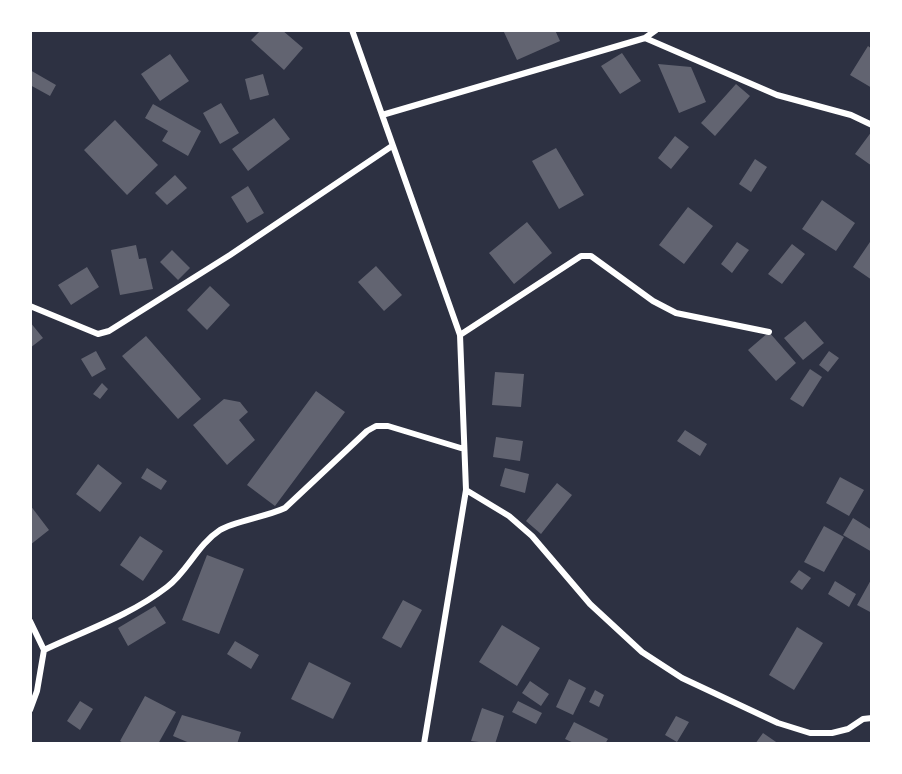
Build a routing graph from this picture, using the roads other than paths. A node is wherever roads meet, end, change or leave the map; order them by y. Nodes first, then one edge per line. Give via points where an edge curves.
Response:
1 (352, 30) edge
2 (656, 30) edge
3 (645, 38) junction
4 (382, 115) junction
5 (872, 125) edge
6 (392, 146) junction
7 (30, 306) edge
8 (769, 332) dead end
9 (460, 335) junction
10 (464, 449) junction
11 (466, 490) junction
12 (30, 621) edge
13 (44, 650) junction
14 (30, 710) edge
15 (872, 718) edge
16 (424, 744) edge

1 - 4 street
2 - 3 street
3 - 4 street
3 - 5 street via 777,95 851,115
4 - 6 street
6 - 7 street via 109,331 98,334
6 - 9 street
8 - 9 street via 676,313 591,256 581,256
9 - 10 street
10 - 11 street
10 - 13 street via 388,426 376,426 285,508 221,529 196,550 169,586 147,601
11 - 15 street via 509,516 532,536 590,604 642,652 682,678 778,723 810,733 832,734
11 - 16 street
12 - 13 street
13 - 14 street

